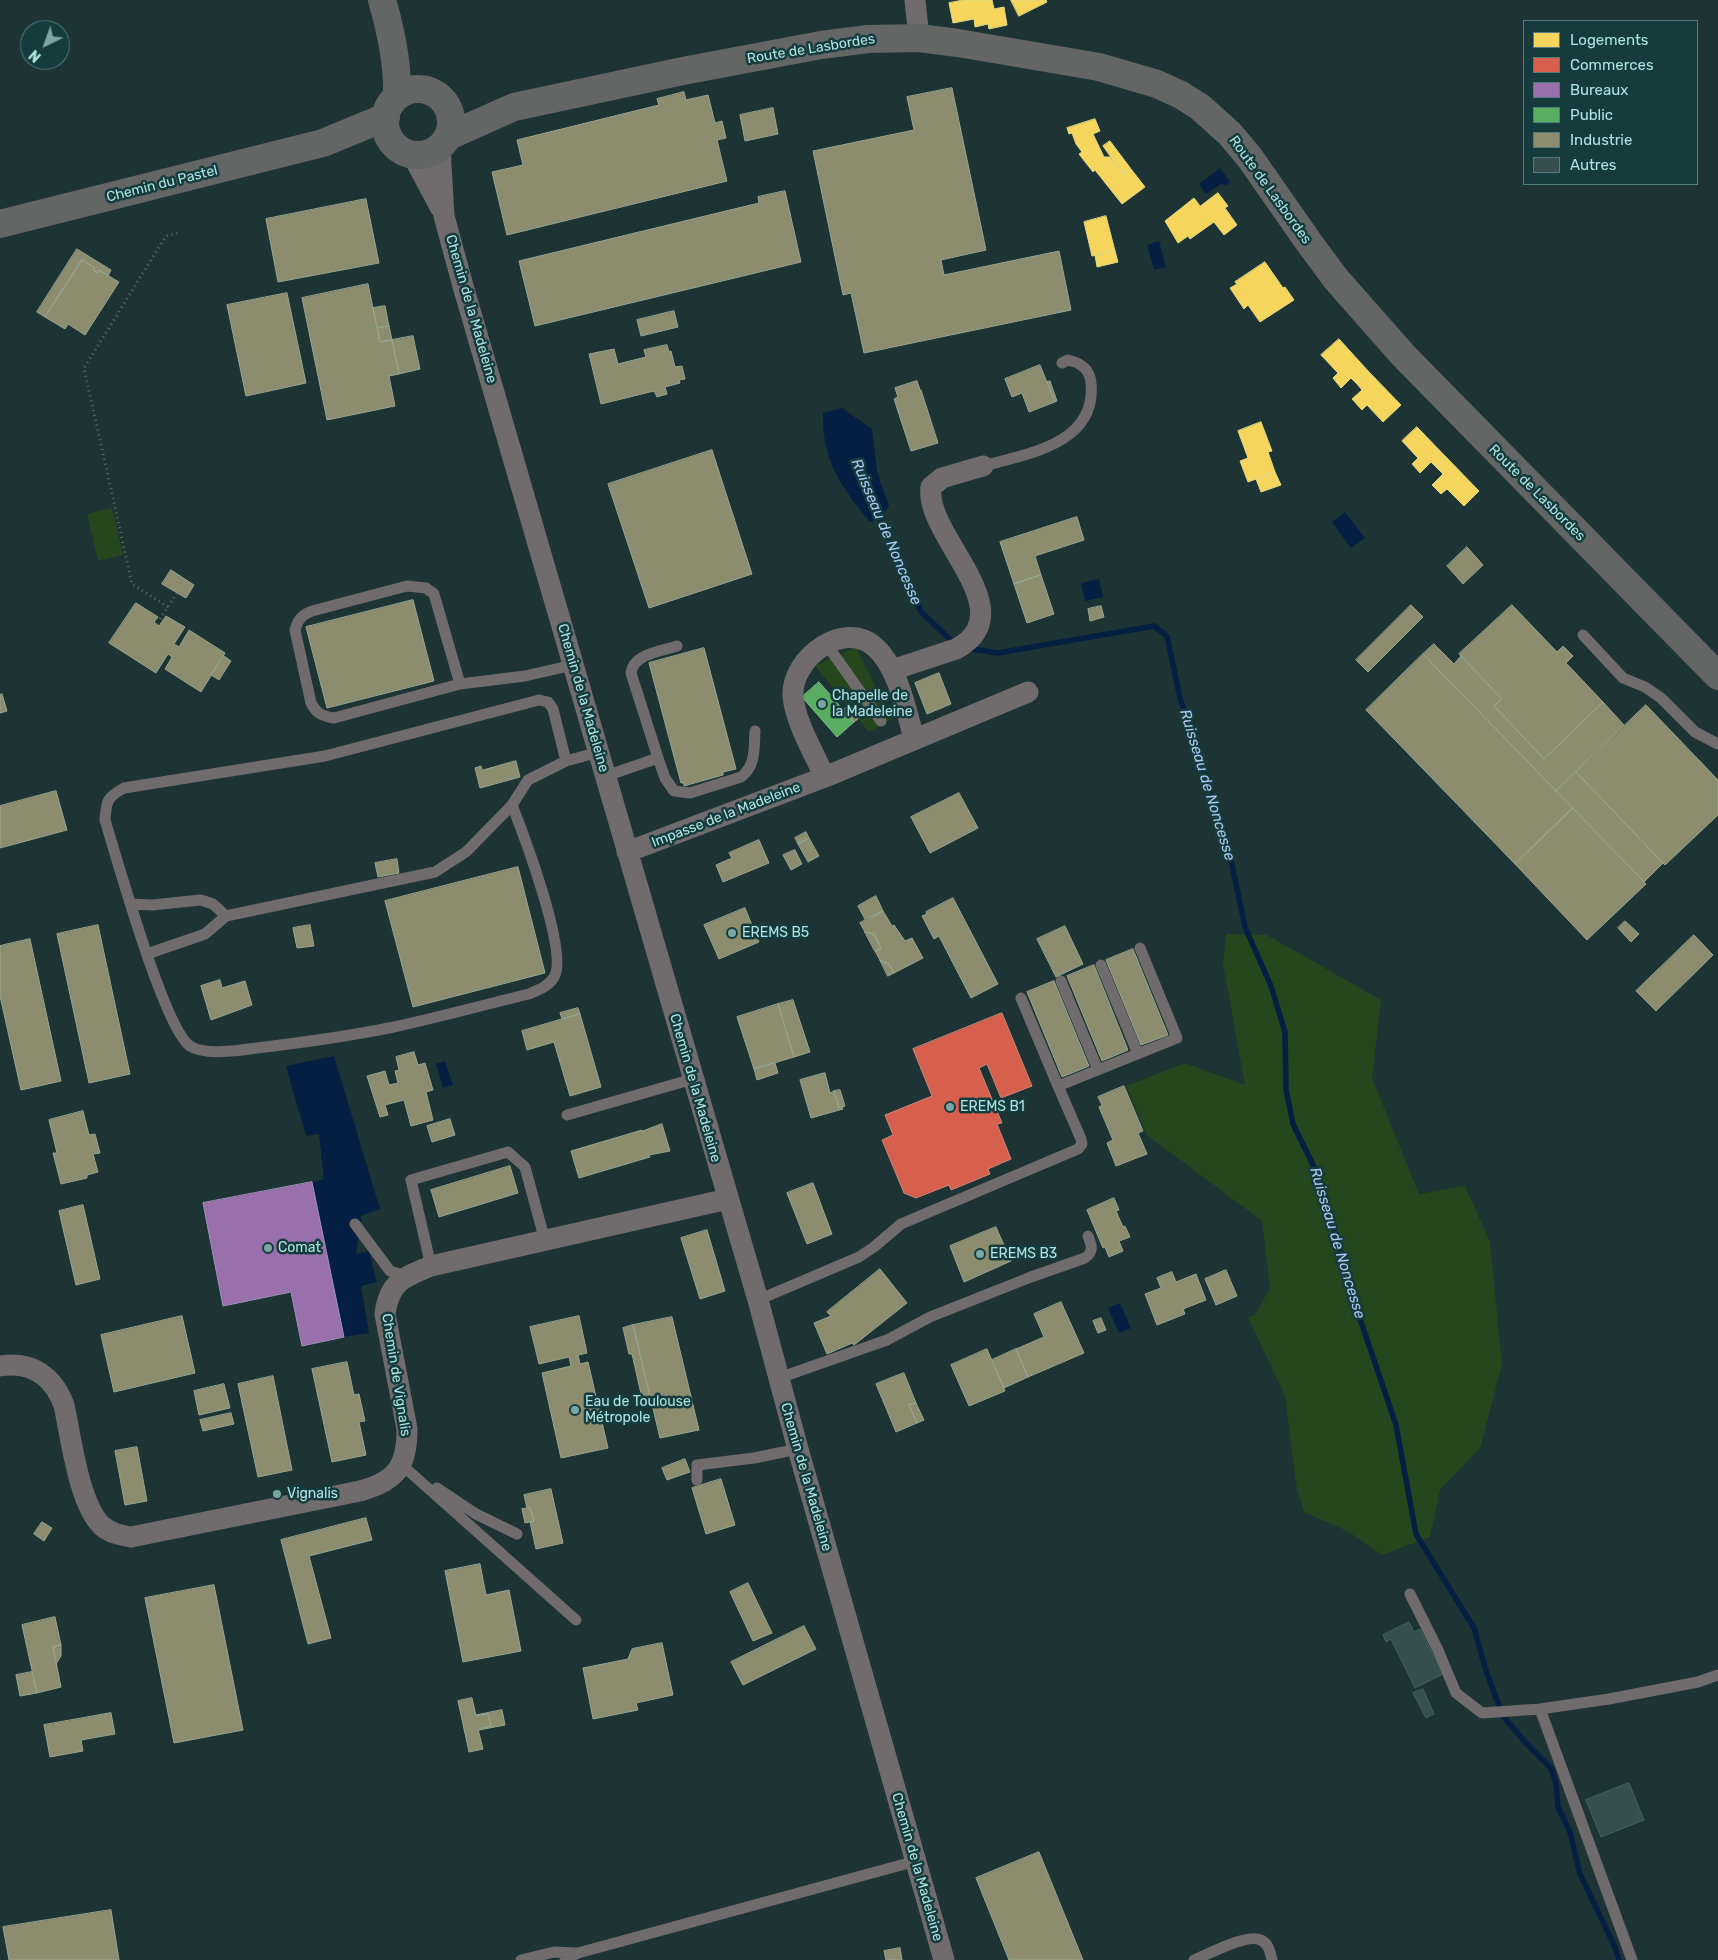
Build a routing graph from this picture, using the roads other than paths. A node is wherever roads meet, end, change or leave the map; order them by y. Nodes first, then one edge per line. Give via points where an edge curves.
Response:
1 (915, 0) edge
2 (385, 13) edge
3 (919, 38) junction
4 (425, 89) junction
5 (448, 107) junction
6 (514, 107) junction
7 (397, 127) junction
8 (444, 141) junction
9 (444, 216) junction
10 (0, 224) edge
11 (1062, 363) dead end
12 (983, 466) joint
13 (1583, 635) dead end
14 (826, 645) junction
15 (677, 646) dead end
16 (573, 664) junction
17 (892, 670) junction
18 (1718, 676) edge
19 (460, 684) junction
20 (1028, 692) dead end
21 (881, 721) dead end
22 (755, 731) dead end
23 (914, 738) junction
24 (1718, 744) edge
25 (599, 752) junction
26 (658, 758) junction
27 (566, 761) junction
28 (606, 776) junction
29 (825, 777) junction
30 (512, 805) junction
31 (627, 852) junction
32 (131, 904) junction
33 (226, 916) junction
34 (1140, 948) dead end
35 (147, 954) junction
36 (1101, 965) dead end
37 (1061, 981) dead end
38 (1021, 998) dead end
39 (1138, 1054) junction
40 (1098, 1070) junction
41 (693, 1079) junction
42 (1058, 1086) junction
43 (567, 1115) dead end
44 (728, 1199) junction
45 (355, 1224) dead end
46 (1088, 1236) dead end
47 (545, 1241) junction
48 (431, 1266) junction
49 (407, 1276) junction
50 (758, 1300) junction
51 (0, 1366) edge
52 (779, 1378) junction
53 (798, 1449) junction
54 (402, 1465) junction
55 (697, 1480) dead end
56 (517, 1534) dead end
57 (1410, 1594) dead end
58 (576, 1620) dead end
59 (1718, 1675) edge
60 (1540, 1710) junction
61 (916, 1861) junction
62 (578, 1953) junction
63 (521, 1960) edge
64 (565, 1960) edge
65 (944, 1960) edge
66 (1194, 1960) edge
67 (1272, 1960) edge
68 (1632, 1960) edge

1 - 3 street
2 - 4 street
2 - 7 street via 398,77
3 - 6 street, Route de Lasbordes via 868,39 821,45
3 - 18 street, Route de Lasbordes via 1026,54 1131,76 1181,95 1214,118 1250,158 1336,279 1403,355
4 - 5 street via 442,99
4 - 7 street, Chemin du Pastel via 415,89
5 - 6 street, Route de Lasbordes
5 - 8 street via 451,126
6 - 8 street, Route de Lasbordes
7 - 8 street, Chemin du Pastel via 422,155
7 - 9 street, Chemin de la Madeleine
7 - 10 street, Chemin du Pastel
8 - 9 street, Chemin de la Madeleine
9 - 16 street, Chemin de la Madeleine
11 - 12 lane via 1068,360 1081,365 1091,380 1090,404 1078,426 1061,441
12 - 17 street via 935,481 930,493 949,540 978,594 981,617 977,629 966,644 956,649
13 - 24 lane via 1623,678 1661,698 1695,732
14 - 17 street via 857,637 874,646
14 - 21 lane
14 - 29 street via 801,668 793,696
15 - 26 lane via 639,658 632,667
16 - 19 lane via 525,676
16 - 25 street, Chemin de la Madeleine
17 - 23 street
19 - 19 lane via 334,718 323,717 311,703 295,630 297,621 312,611 408,586 426,588 434,594
20 - 23 street, Impasse de la Madeleine
22 - 26 lane via 753,757 747,772 741,777 690,793 674,791
23 - 29 street, Impasse de la Madeleine
25 - 27 lane
25 - 28 street, Chemin de la Madeleine
26 - 28 lane
27 - 30 lane via 528,780
27 - 32 lane via 554,709 548,702 539,700 325,756 124,788 111,795 105,820
28 - 31 street, Chemin de la Madeleine
29 - 31 street, Impasse de la Madeleine
30 - 33 lane via 466,852 435,872
30 - 35 lane via 534,860 557,949 555,977 544,988 388,1028 291,1044 211,1052 191,1046 177,1030
31 - 41 street, Chemin de la Madeleine
32 - 33 lane via 201,900 213,904
32 - 35 lane
33 - 35 lane via 205,934
34 - 39 lane via 1177,1038
36 - 39 lane
37 - 40 lane
38 - 42 lane
39 - 40 lane
40 - 42 lane
41 - 43 lane
41 - 44 street, Chemin de la Madeleine
42 - 50 lane via 1081,1138 1082,1144 1078,1149 901,1224 859,1257
44 - 47 street, Chemin de Vignalis
44 - 50 street, Chemin de la Madeleine
45 - 49 lane via 390,1272
46 - 52 lane via 1092,1248 1085,1258 930,1317 887,1340
47 - 48 street, Chemin de Vignalis
47 - 48 lane via 525,1167 508,1152 411,1180
48 - 49 street, Chemin de Vignalis
49 - 54 street, Chemin de Vignalis via 395,1286 387,1300 385,1314 407,1429 407,1448
50 - 52 street, Chemin de la Madeleine
51 - 54 street via 21,1365 35,1370 48,1378 59,1391 84,1498 103,1527 116,1534 131,1537 360,1491 381,1484
52 - 53 street, Chemin de la Madeleine
53 - 55 lane via 697,1465
53 - 61 street, Chemin de la Madeleine
54 - 56 lane via 476,1514
54 - 58 lane
57 - 60 lane via 1456,1693 1482,1713
59 - 60 lane via 1698,1682
60 - 68 lane
61 - 62 lane
61 - 65 street, Chemin de la Madeleine
62 - 63 lane via 554,1952
62 - 64 lane
66 - 67 lane via 1247,1938 1261,1940 1269,1947

